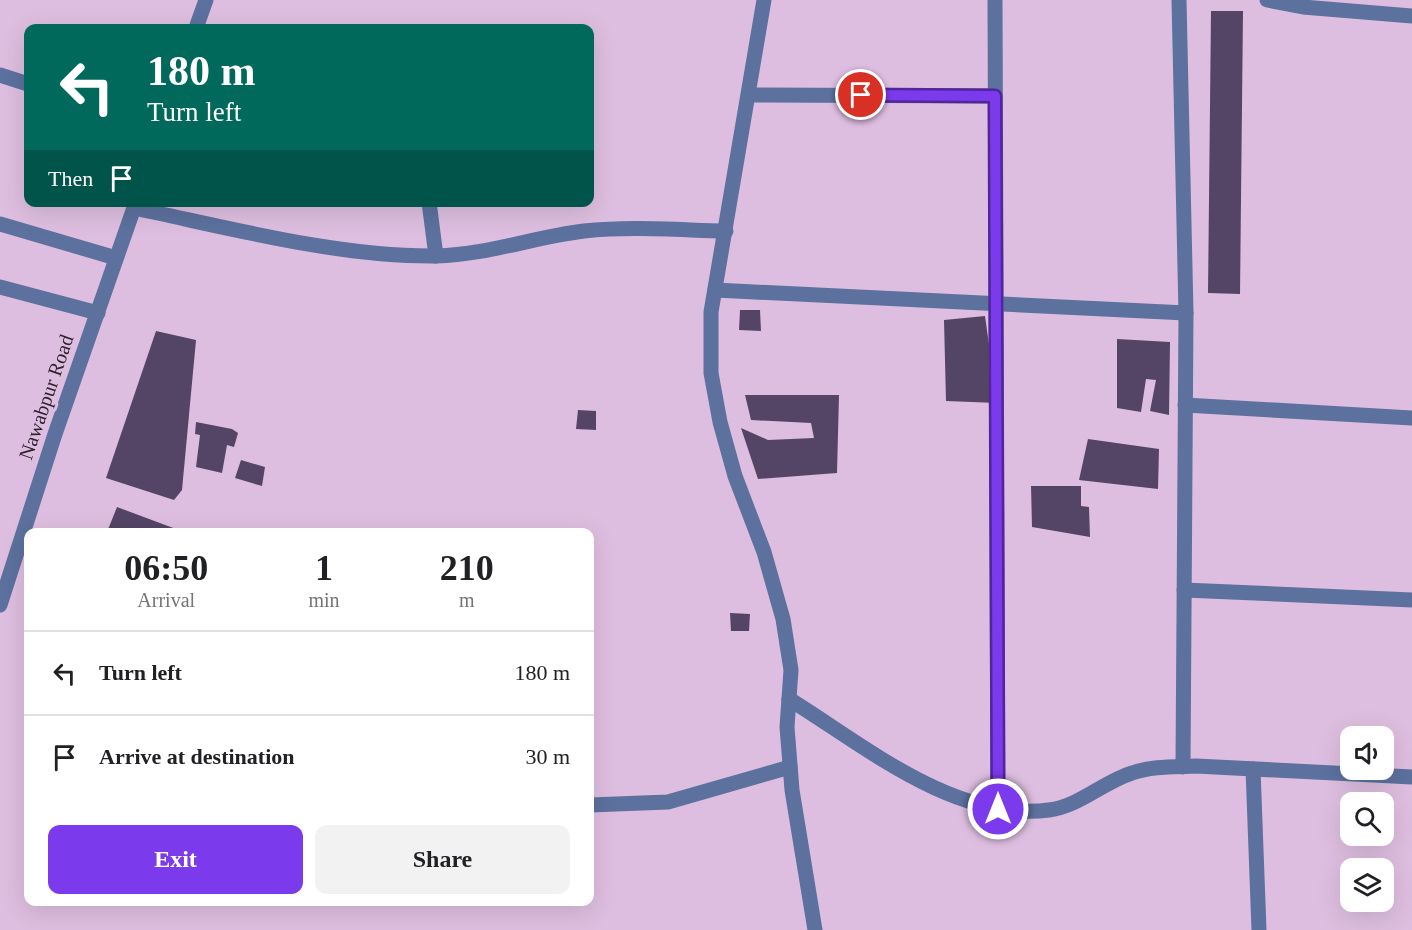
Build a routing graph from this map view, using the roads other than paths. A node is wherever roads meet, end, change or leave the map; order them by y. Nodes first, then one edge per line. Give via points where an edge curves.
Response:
1 (206, 0) edge
2 (764, 0) edge
3 (995, 0) edge
4 (1179, 0) edge
5 (1267, 0) edge
6 (1412, 16) edge
7 (197, 24) edge
8 (0, 75) edge
9 (24, 83) edge
10 (750, 95) junction
11 (995, 96) junction
12 (134, 207) edge
13 (144, 207) edge
14 (430, 207) edge
15 (0, 224) edge
16 (726, 231) junction
17 (436, 256) junction
18 (116, 258) junction
19 (0, 288) edge
20 (715, 290) junction
21 (996, 303) junction
22 (98, 313) junction
23 (1186, 313) junction
24 (1185, 405) junction
25 (1412, 418) edge
26 (4, 581) edge
27 (1184, 590) junction
28 (1412, 600) edge
29 (0, 605) edge
30 (789, 699) junction
31 (790, 767) junction
32 (1183, 767) junction
33 (1253, 769) junction
34 (1412, 777) edge
35 (594, 805) edge
36 (998, 809) junction
37 (815, 930) edge
38 (1259, 930) edge

1 - 7 street
2 - 10 street
3 - 11 street
4 - 23 street
5 - 6 street via 1303,7
8 - 9 street
10 - 11 street
10 - 16 street
11 - 21 street
12 - 18 street, Nawabpur Road
13 - 17 street via 338,248
14 - 17 street
15 - 18 street
16 - 17 street via 583,231 482,252
16 - 20 street
18 - 22 street, Nawabpur Road
19 - 22 street
20 - 21 street
20 - 30 street via 711,373 735,476 764,552 783,619 791,670
21 - 23 street
21 - 36 street
22 - 26 street, Nawabpur Road
23 - 24 street
24 - 25 street
24 - 27 street
26 - 29 street, Nawabpur Road
27 - 28 street
27 - 32 street
30 - 31 street
30 - 36 street via 921,783
31 - 35 street via 668,802
31 - 37 street
32 - 33 street
32 - 36 street via 1132,772 1069,805 1049,810
33 - 34 street
33 - 38 street

